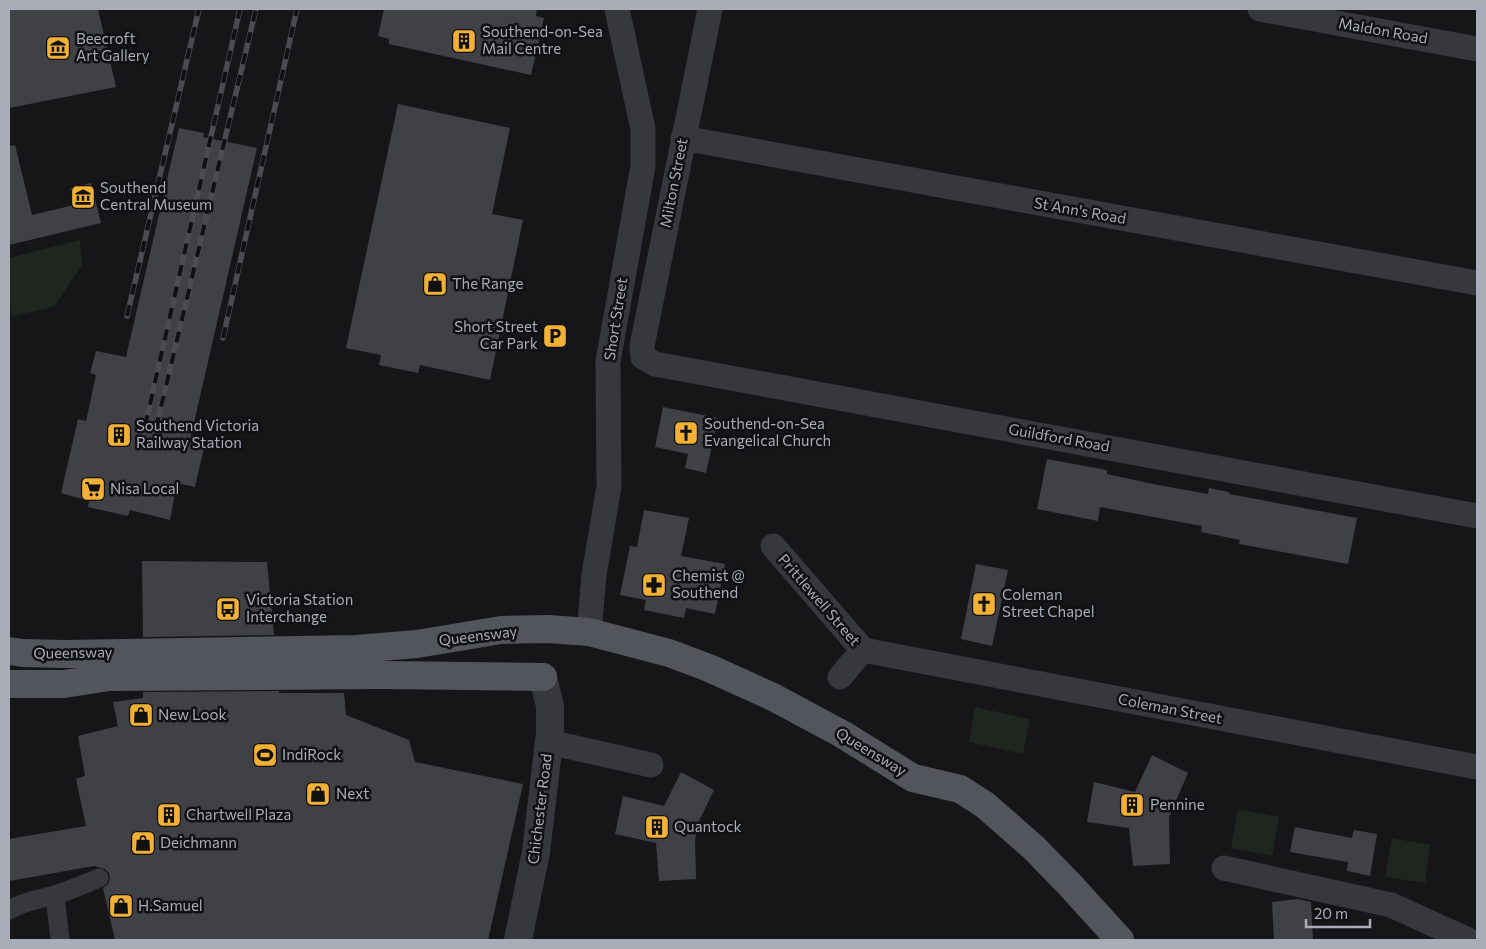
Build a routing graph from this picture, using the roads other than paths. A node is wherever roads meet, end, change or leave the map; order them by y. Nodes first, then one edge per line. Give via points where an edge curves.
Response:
1 (617, 9) edge
2 (710, 9) edge
3 (1260, 9) edge
4 (1477, 48) edge
5 (683, 138) junction
6 (1477, 283) edge
7 (643, 357) joint
8 (1477, 516) edge
9 (773, 546) dead end
10 (589, 632) junction
11 (863, 650) junction
12 (9, 651) edge
13 (840, 677) dead end
14 (543, 678) joint
15 (9, 684) edge
16 (549, 742) junction
17 (651, 765) dead end
18 (1477, 767) edge
19 (1224, 868) dead end
20 (99, 878) dead end
21 (55, 895) junction
22 (9, 910) edge
23 (1427, 932) edge
24 (60, 940) edge
25 (518, 940) edge
26 (1120, 940) edge
27 (1468, 940) edge

1 - 10 street, Short Street via 642,128 643,166 608,361 609,486 594,575
2 - 5 street, Milton Street
3 - 4 street, Maldon Road
5 - 6 street, St Ann's Road
5 - 7 street, Milton Street via 642,346
7 - 8 street, Guildford Road via 655,364
9 - 11 street, Prittlewell Street
10 - 12 main road, Queensway via 501,630 417,644 356,649 64,654
10 - 26 main road, Queensway via 669,653 749,684 842,734 913,778 960,789 985,805 1034,848
11 - 13 street, Prittlewell Street
11 - 18 street, Coleman Street
14 - 15 main road, Queensway via 382,675 109,677 64,684
14 - 16 street, Chichester Road via 550,706
16 - 17 street
16 - 25 street, Chichester Road via 536,852
19 - 23 street via 1391,905
20 - 21 street
21 - 22 street
21 - 24 street
23 - 27 street

